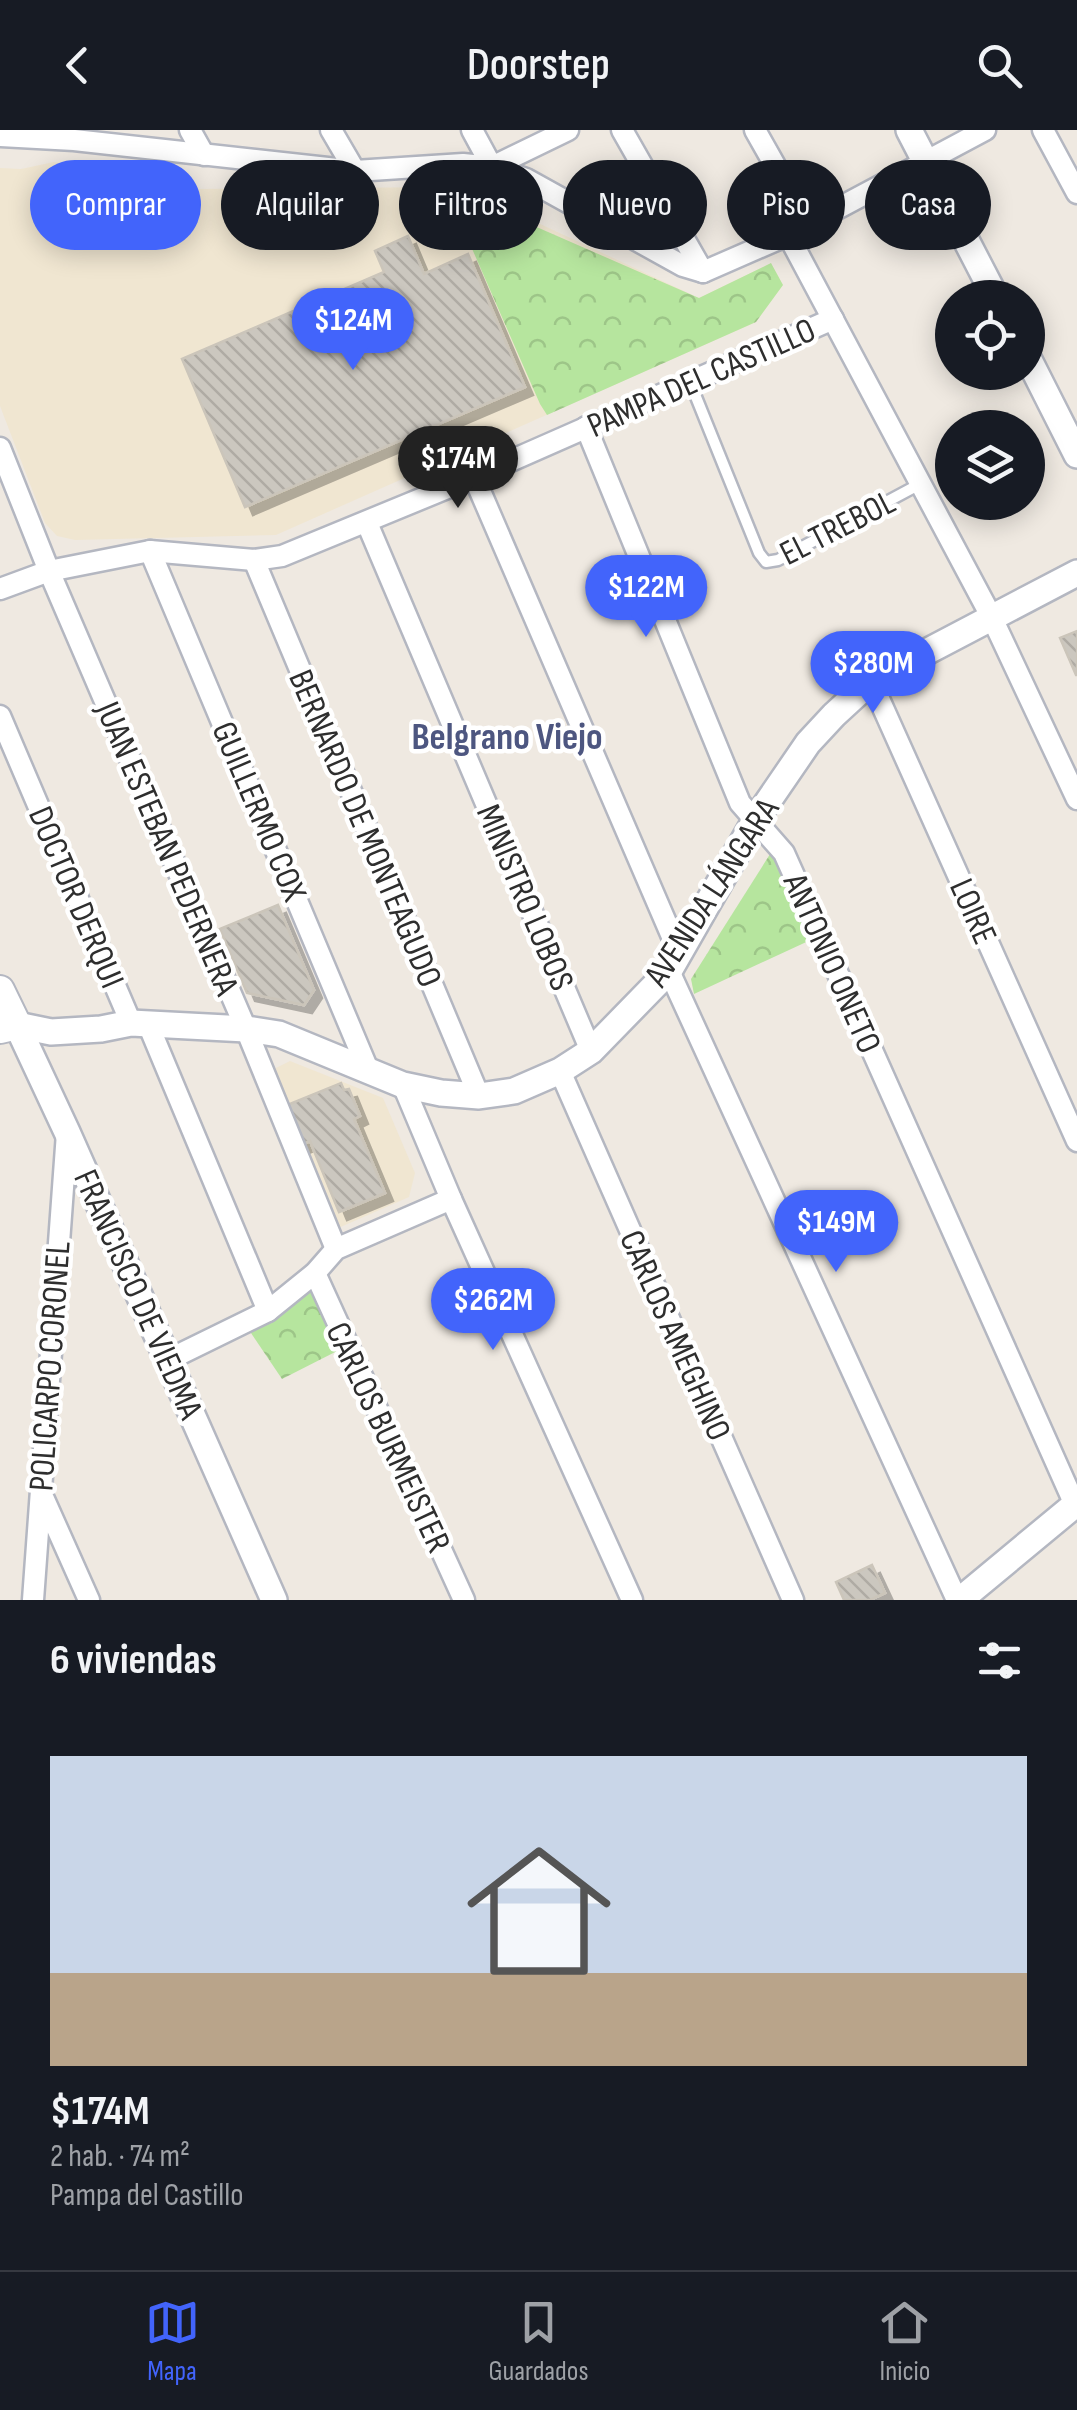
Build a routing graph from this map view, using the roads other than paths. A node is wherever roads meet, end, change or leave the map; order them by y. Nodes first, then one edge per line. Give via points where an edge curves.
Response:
1 (190, 130) edge
2 (331, 130) edge
3 (472, 130) edge
4 (568, 130) edge
5 (622, 130) edge
6 (756, 130) edge
7 (909, 130) edge
8 (985, 130) edge
9 (1043, 130) edge
10 (71, 135) edge
11 (0, 136) edge
12 (204, 155) junction
13 (248, 160) edge
14 (348, 160) edge
15 (488, 160) edge
16 (508, 160) edge
17 (773, 160) edge
18 (925, 160) edge
19 (930, 160) edge
20 (543, 188) edge
21 (1077, 193) edge
22 (754, 250) edge
23 (796, 250) edge
24 (971, 250) edge
25 (703, 272) junction
26 (987, 280) edge
27 (833, 319) junction
28 (690, 382) junction
29 (1044, 390) edge
30 (586, 427) junction
31 (0, 448) edge
32 (1077, 455) edge
33 (474, 477) junction
34 (920, 484) junction
35 (367, 523) junction
36 (150, 550) junction
37 (254, 560) junction
38 (49, 571) junction
39 (1077, 574) edge
40 (0, 589) edge
41 (992, 618) junction
42 (870, 681) junction
43 (0, 716) edge
44 (1077, 799) edge
45 (756, 819) junction
46 (674, 963) junction
47 (0, 990) edge
48 (140, 1023) junction
49 (8, 1027) edge
50 (246, 1029) junction
51 (592, 1051) junction
52 (560, 1071) junction
53 (369, 1072) junction
54 (403, 1085) junction
55 (479, 1096) junction
56 (66, 1132) junction
57 (1077, 1140) edge
58 (451, 1199) junction
59 (336, 1248) junction
60 (314, 1274) junction
61 (268, 1310) junction
62 (168, 1360) junction
63 (40, 1491) junction
64 (1076, 1504) edge
65 (32, 1600) edge
66 (89, 1600) edge
67 (274, 1600) edge
68 (464, 1600) edge
69 (632, 1600) edge
70 (792, 1600) edge
71 (958, 1600) edge

1 - 12 street
2 - 14 street
3 - 15 street
4 - 16 street
5 - 25 street
6 - 17 street
7 - 18 street
8 - 19 street
9 - 21 street
10 - 11 street
10 - 12 street
12 - 13 street
20 - 25 street
22 - 25 street
23 - 27 street
24 - 26 street
27 - 28 street, PAMPA DEL CASTILLO
27 - 34 street
28 - 30 street, PAMPA DEL CASTILLO
28 - 34 lane, EL TREBOL via 766,562
29 - 32 street
30 - 33 street, PAMPA DEL CASTILLO
30 - 45 street, ANTONIO ONETO via 740,803
31 - 38 street, JUAN ESTEBAN PEDERNERA
33 - 35 street, PAMPA DEL CASTILLO
33 - 46 street
34 - 41 street
35 - 37 street, PAMPA DEL CASTILLO
35 - 51 street, MINISTRO LOBOS
36 - 37 street, PAMPA DEL CASTILLO
36 - 38 street, PAMPA DEL CASTILLO
36 - 53 street, GUILLERMO COX
37 - 55 street, BERNARDO DE MONTEAGUDO
38 - 40 street, PAMPA DEL CASTILLO
38 - 50 street, JUAN ESTEBAN PEDERNERA
39 - 41 street, AVENIDA LÁNGARA
41 - 42 street, AVENIDA LÁNGARA
41 - 44 street
42 - 45 street, AVENIDA LÁNGARA via 808,743
42 - 57 street, LOIRE
43 - 48 street, DOCTOR DERQUI
45 - 46 street, AVENIDA LÁNGARA
45 - 64 street, ANTONIO ONETO via 784,852
46 - 51 street, AVENIDA LÁNGARA
46 - 71 street
47 - 49 main road, FRANCISCO DE VIEDMA
48 - 49 street, AVENIDA LÁNGARA via 51,1032
48 - 50 street, AVENIDA LÁNGARA
48 - 61 street, DOCTOR DERQUI
49 - 56 street, FRANCISCO DE VIEDMA
50 - 53 street, AVENIDA LÁNGARA via 279,1034
50 - 59 street, JUAN ESTEBAN PEDERNERA
51 - 52 street, AVENIDA LÁNGARA
52 - 55 street, AVENIDA LÁNGARA
52 - 70 street, CARLOS AMEGHINO
53 - 54 street, AVENIDA LÁNGARA
54 - 55 street, AVENIDA LÁNGARA
54 - 58 street
56 - 62 street, FRANCISCO DE VIEDMA
56 - 63 street, POLICARPO CORONEL
58 - 59 street
58 - 69 street
59 - 60 street
60 - 61 street
60 - 68 street, CARLOS BURMEISTER
61 - 62 street
62 - 67 street, FRANCISCO DE VIEDMA
63 - 65 street, POLICARPO CORONEL
63 - 66 street
64 - 71 street

